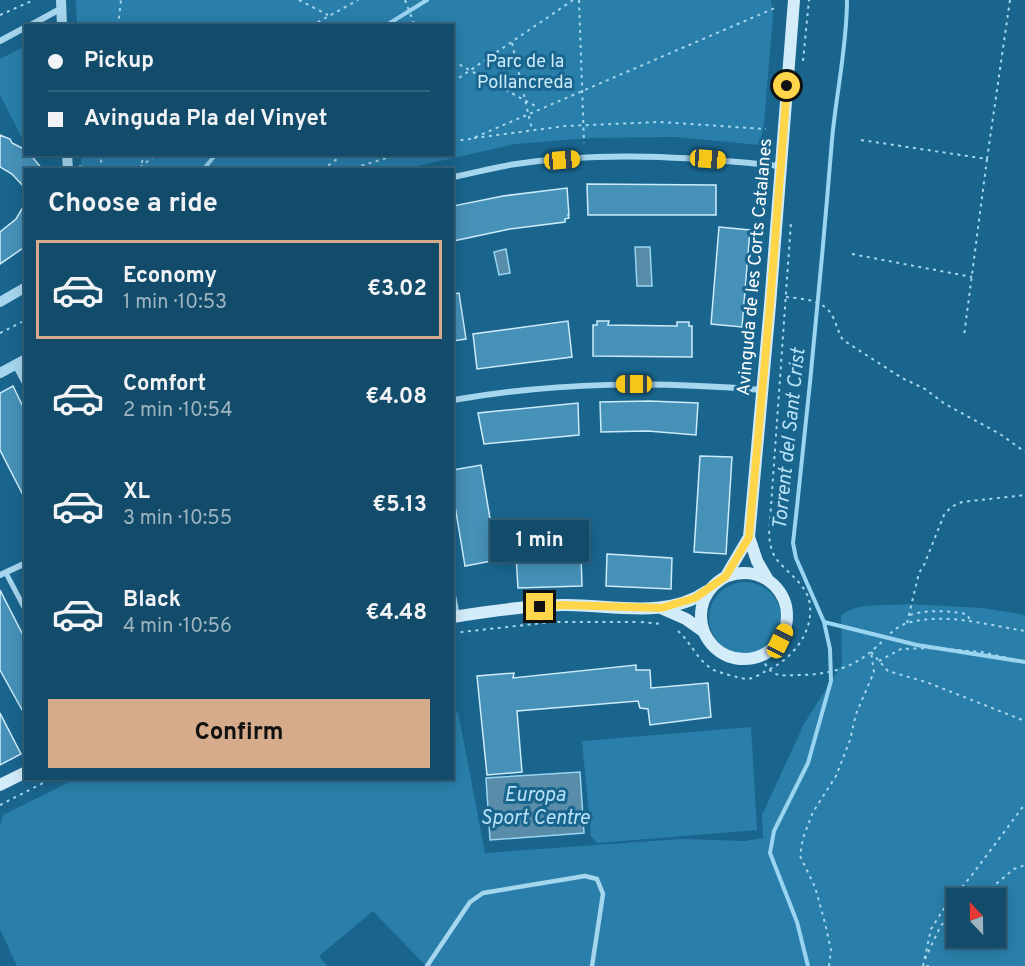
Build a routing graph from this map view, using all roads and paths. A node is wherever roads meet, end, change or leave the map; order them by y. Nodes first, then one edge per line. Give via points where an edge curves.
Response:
1 (34, 0) edge
2 (121, 0) edge
3 (300, 0) edge
4 (357, 0) edge
5 (405, 0) edge
6 (573, 0) edge
7 (579, 0) edge
8 (794, 0) edge
9 (1010, 0) edge
10 (61, 4) edge
11 (775, 8) dead end
12 (0, 15) edge
13 (329, 16) junction
14 (30, 24) edge
15 (62, 24) edge
16 (118, 24) edge
17 (315, 24) edge
18 (414, 24) edge
19 (24, 28) edge
20 (0, 41) edge
21 (512, 43) junction
22 (454, 61) edge
23 (471, 70) junction
24 (454, 81) edge
25 (583, 91) junction
26 (525, 101) junction
27 (538, 108) junction
28 (528, 113) junction
29 (584, 125) junction
30 (766, 129) dead end
31 (532, 130) junction
32 (471, 139) junction
33 (861, 140) dead end
34 (454, 141) edge
35 (584, 143) dead end
36 (155, 156) edge
37 (341, 156) edge
38 (393, 156) edge
39 (987, 159) junction
40 (68, 162) edge
41 (780, 166) junction
42 (88, 168) edge
43 (140, 168) edge
44 (325, 168) edge
45 (353, 168) edge
46 (454, 177) edge
47 (791, 216) dead end
48 (852, 254) dead end
49 (973, 277) junction
50 (24, 288) edge
51 (786, 297) junction
52 (0, 302) edge
53 (24, 321) edge
54 (0, 333) edge
55 (964, 336) dead end
56 (21, 362) edge
57 (0, 373) edge
58 (762, 390) junction
59 (454, 399) edge
60 (1025, 452) edge
61 (1025, 495) edge
62 (749, 537) junction
63 (24, 564) edge
64 (3, 574) edge
65 (726, 576) junction
66 (768, 580) junction
67 (713, 587) junction
68 (24, 608) edge
69 (661, 608) junction
70 (909, 615) junction
71 (455, 616) edge
72 (971, 622) junction
73 (907, 623) junction
74 (667, 624) dead end
75 (673, 628) dead end
76 (703, 631) junction
77 (1025, 632) edge
78 (454, 633) edge
79 (871, 652) junction
80 (761, 657) junction
81 (879, 661) junction
82 (1025, 662) edge
83 (769, 670) junction
84 (1025, 721) edge
85 (24, 773) edge
86 (49, 780) edge
87 (0, 786) edge
88 (1025, 804) edge
89 (0, 805) edge
90 (1025, 865) edge
91 (991, 888) edge
92 (946, 922) edge
93 (924, 965) edge
94 (427, 966) edge
95 (592, 966) edge
96 (829, 966) edge
97 (932, 966) edge

1 - 12 path
2 - 16 path
3 - 13 path
4 - 13 path
5 - 18 path
6 - 21 path
7 - 25 path
8 - 41 main road, Avinguda de les Corts Catalanes
9 - 39 path
10 - 14 street
10 - 15 street
11 - 25 path
13 - 17 path
19 - 20 street
21 - 23 path
21 - 26 path
22 - 23 path
23 - 24 path
23 - 26 path
25 - 27 path
25 - 29 path
26 - 27 path
26 - 28 path
27 - 28 path
28 - 31 path
28 - 32 path
29 - 30 path via 659,122
29 - 31 path
29 - 35 path
31 - 32 path
32 - 34 path
33 - 39 path
36 - 43 path
37 - 44 path
38 - 45 path
39 - 49 path
40 - 42 path
41 - 46 street via 666,156 586,158 515,164
41 - 58 main road, Avinguda de les Corts Catalanes
47 - 51 path
48 - 49 path
49 - 55 path
50 - 52 street
51 - 60 path via 819,302 833,316 843,340
51 - 83 path via 769,535 774,555 802,586 810,604 800,644 775,669
53 - 54 path
56 - 57 street
58 - 59 street via 589,384
58 - 62 main road, Avinguda de les Corts Catalanes
61 - 70 path via 962,502 947,511 919,573
62 - 65 main road, Avinguda de les Corts Catalanes
62 - 66 main road, Avinguda de les Corts Catalanes
63 - 64 street
64 - 68 street
65 - 66 main road via 746,572
65 - 67 main road
66 - 80 main road via 781,596 787,619 780,641
67 - 69 main road via 695,598
67 - 76 main road via 700,610
69 - 71 main road via 562,605
69 - 76 main road
70 - 72 path via 953,611 967,614
70 - 73 path
72 - 73 path via 939,619
72 - 77 path
73 - 79 path via 894,629
74 - 78 path via 552,622
75 - 83 path via 713,670 749,679
76 - 80 main road via 716,650 726,656 738,660
79 - 81 path
79 - 83 path via 831,673 777,676
79 - 96 path via 874,672 836,776 813,812 800,856 815,887 825,923 831,950
80 - 83 path
81 - 82 path via 901,649 934,648 982,652
81 - 84 path via 888,671
85 - 87 main road
86 - 89 path
88 - 93 path via 931,929
90 - 91 path
92 - 93 path
93 - 97 path
94 - 95 lane via 470,902 483,893 585,876 597,879 603,894

